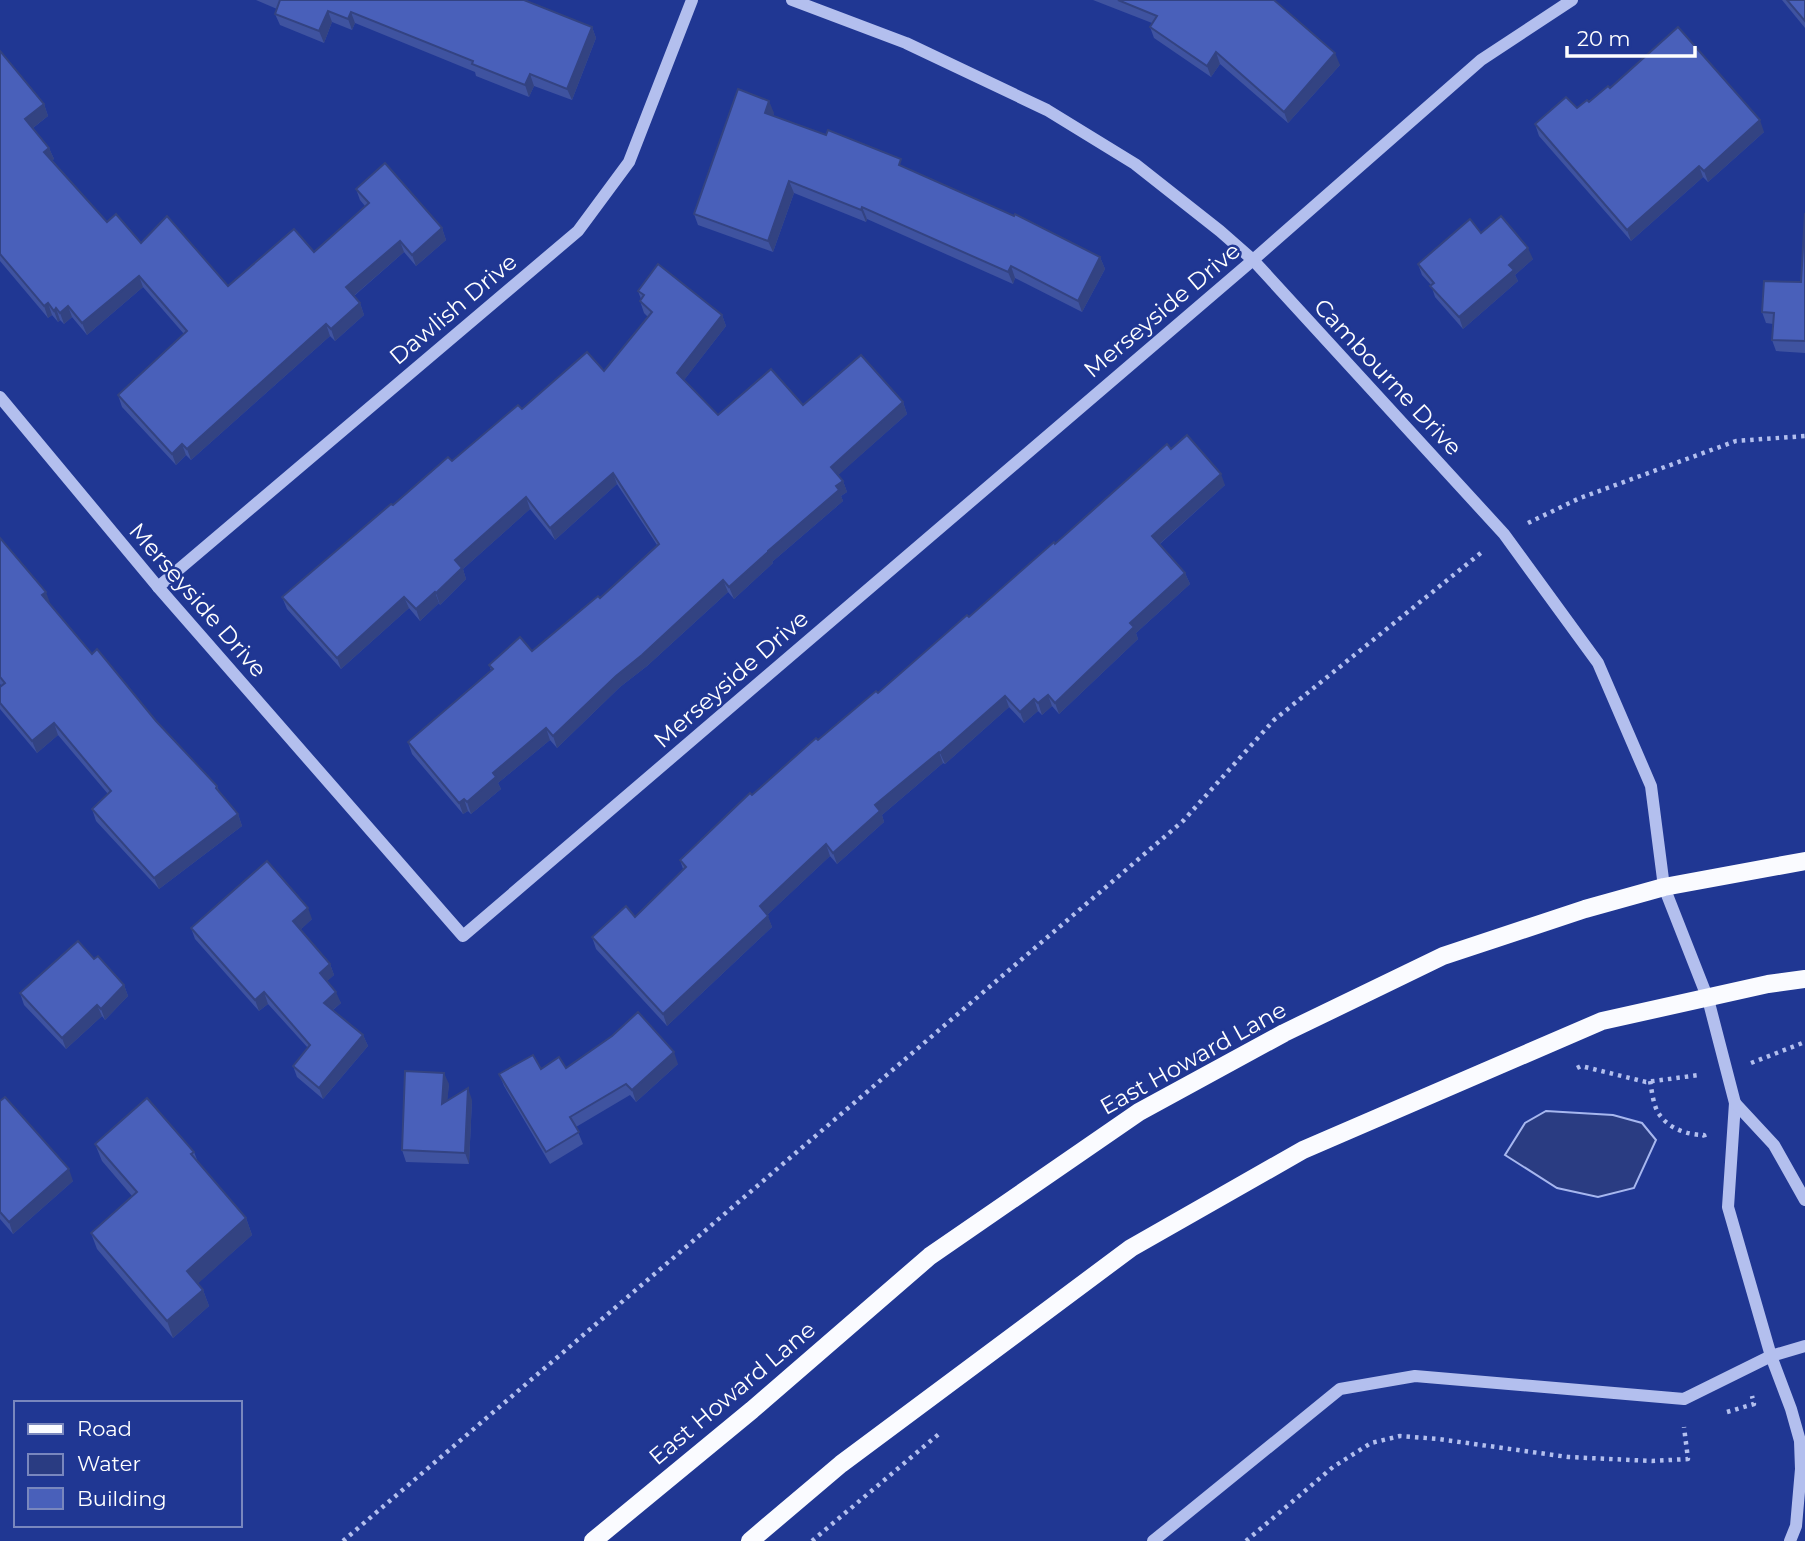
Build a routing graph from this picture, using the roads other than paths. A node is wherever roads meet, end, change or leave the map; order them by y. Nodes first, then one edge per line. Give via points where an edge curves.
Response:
1 (692, 0) edge
2 (792, 0) edge
3 (1572, 0) edge
4 (1253, 260) junction
5 (0, 397) edge
6 (158, 587) junction
7 (1805, 861) edge
8 (1664, 887) junction
9 (1805, 979) edge
10 (1708, 999) junction
11 (1735, 1102) junction
12 (1805, 1200) edge
13 (1805, 1346) edge
14 (1771, 1356) junction
15 (593, 1541) edge
16 (750, 1541) edge
17 (1153, 1541) edge
18 (1790, 1541) edge

1 - 6 street, Dawlish Drive via 629,162 578,231
2 - 4 street, Cambourne Drive via 906,43 1047,110 1135,164
3 - 4 street, Merseyside Drive via 1481,60
4 - 6 street, Merseyside Drive via 463,936
4 - 8 street, Cambourne Drive via 1504,534 1598,663 1651,786
5 - 6 street, Merseyside Drive
7 - 8 main road, East Howard Lane
8 - 10 street, Cambourne Drive
8 - 15 main road, East Howard Lane via 1443,956 1284,1033 1139,1112 930,1256
9 - 10 main road
10 - 11 street, Cambourne Drive
10 - 16 main road via 1602,1021 1278,1164 1131,1248 841,1464
11 - 12 street via 1774,1146
11 - 14 street via 1728,1207
13 - 14 street
14 - 17 street via 1684,1399 1415,1376 1340,1389
14 - 18 street via 1800,1441 1796,1526

